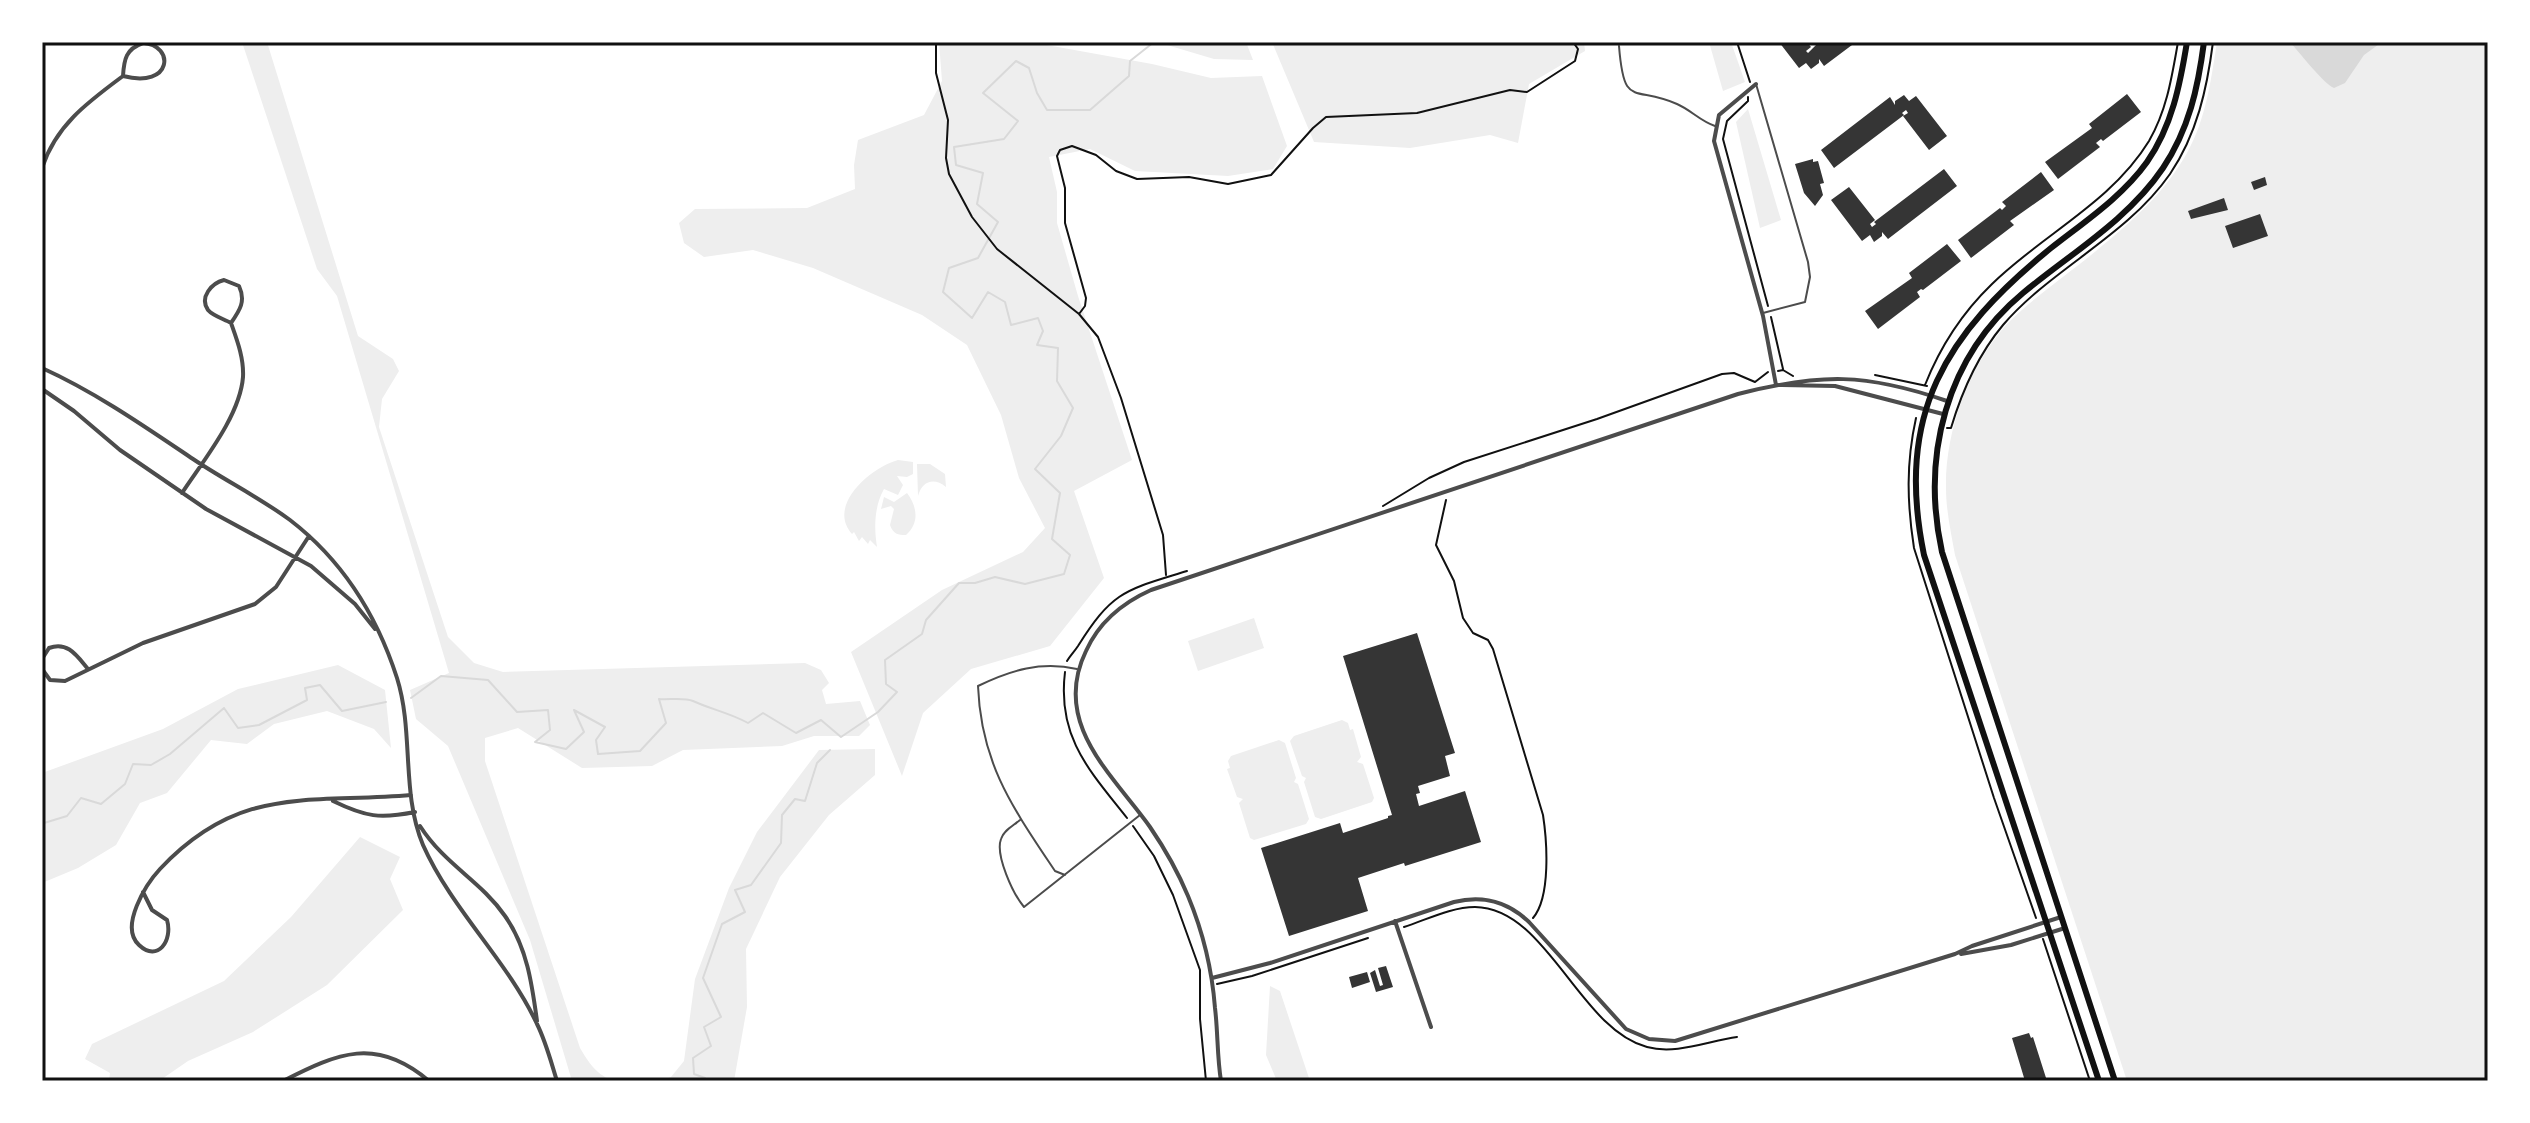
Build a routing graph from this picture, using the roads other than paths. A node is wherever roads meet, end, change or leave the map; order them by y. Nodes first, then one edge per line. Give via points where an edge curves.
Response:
1 (2187, 42) edge
2 (2204, 42) edge
3 (1619, 46) dead end
4 (123, 76) junction
5 (1756, 84) joint
6 (1715, 126) junction
7 (43, 159) edge
8 (42, 168) edge
9 (1762, 314) junction
10 (231, 323) junction
11 (42, 368) edge
12 (1776, 385) junction
13 (42, 389) edge
14 (1932, 392) junction
15 (1949, 398) junction
16 (1926, 409) junction
17 (1943, 414) junction
18 (201, 464) junction
19 (182, 493) junction
20 (309, 536) junction
21 (296, 556) junction
22 (380, 635) junction
23 (42, 659) edge
24 (42, 669) edge
25 (88, 669) junction
26 (1079, 669) junction
27 (411, 795) junction
28 (331, 800) junction
29 (415, 812) junction
30 (1141, 815) junction
31 (1021, 820) junction
32 (417, 821) junction
33 (1065, 875) junction
34 (143, 892) junction
35 (2061, 917) junction
36 (1395, 921) junction
37 (2046, 922) junction
38 (2065, 928) junction
39 (2050, 933) junction
40 (1955, 954) junction
41 (1212, 978) junction
42 (537, 1023) junction
43 (1431, 1027) dead end
44 (283, 1081) edge
45 (429, 1081) edge
46 (557, 1081) edge
47 (1221, 1081) edge
48 (2099, 1081) edge
49 (2115, 1081) edge

1 - 14 main road via 2177,99 2146,163 2121,192 1991,300 1962,336
2 - 15 main road via 2194,102 2162,169 2134,203 2003,311 1971,352
3 - 6 lane via 1628,88 1680,105
4 - 4 street via 132,46 152,43 159,49 164,64 155,78
4 - 7 street via 75,112
5 - 6 street via 1726,107
5 - 9 lane via 1810,270 1805,302
6 - 9 street via 1714,141
7 - 8 street
9 - 12 street
10 - 10 street via 209,311 206,303 210,288 224,280 243,293
10 - 18 street via 242,362 241,391
11 - 18 street
12 - 14 street via 1860,378
12 - 16 street via 1835,386
12 - 26 street via 1138,596 1105,621
13 - 19 street
14 - 15 street
14 - 16 main road
15 - 17 main road
16 - 17 street
16 - 37 main road via 1920,421 1915,486 1924,555
17 - 35 main road via 1946,427 1936,447 1933,491 1942,552
18 - 19 street
18 - 20 street
19 - 21 street
20 - 21 street
20 - 22 street via 348,579
21 - 22 street via 334,584
21 - 25 street via 276,587 255,604 177,629
22 - 27 street via 403,705
23 - 25 street via 49,648 63,646
24 - 25 street via 57,683
26 - 30 street via 1077,708 1084,735
26 - 31 lane via 1025,668 978,686 991,761
27 - 28 street
27 - 29 street
28 - 29 street via 369,816
28 - 34 street via 278,802 231,816 185,845
29 - 32 street
30 - 33 lane
30 - 41 street via 1187,895
31 - 33 lane via 1055,871
31 - 33 lane via 1006,831 1000,846 1015,897 1024,907
32 - 42 street via 440,877
32 - 42 street via 437,851 505,915 530,972
34 - 34 street via 133,936 145,950 155,951 171,934 167,920 152,910
35 - 37 street
35 - 38 main road
36 - 40 street via 1473,898 1504,904 1529,922 1616,1020 1640,1036 1660,1041 1693,1037
36 - 41 street
36 - 43 street
37 - 39 main road
37 - 40 street
38 - 39 street
38 - 49 main road
39 - 40 street
39 - 48 main road
41 - 47 street
42 - 46 street
44 - 45 street via 325,1060 364,1053 393,1059

